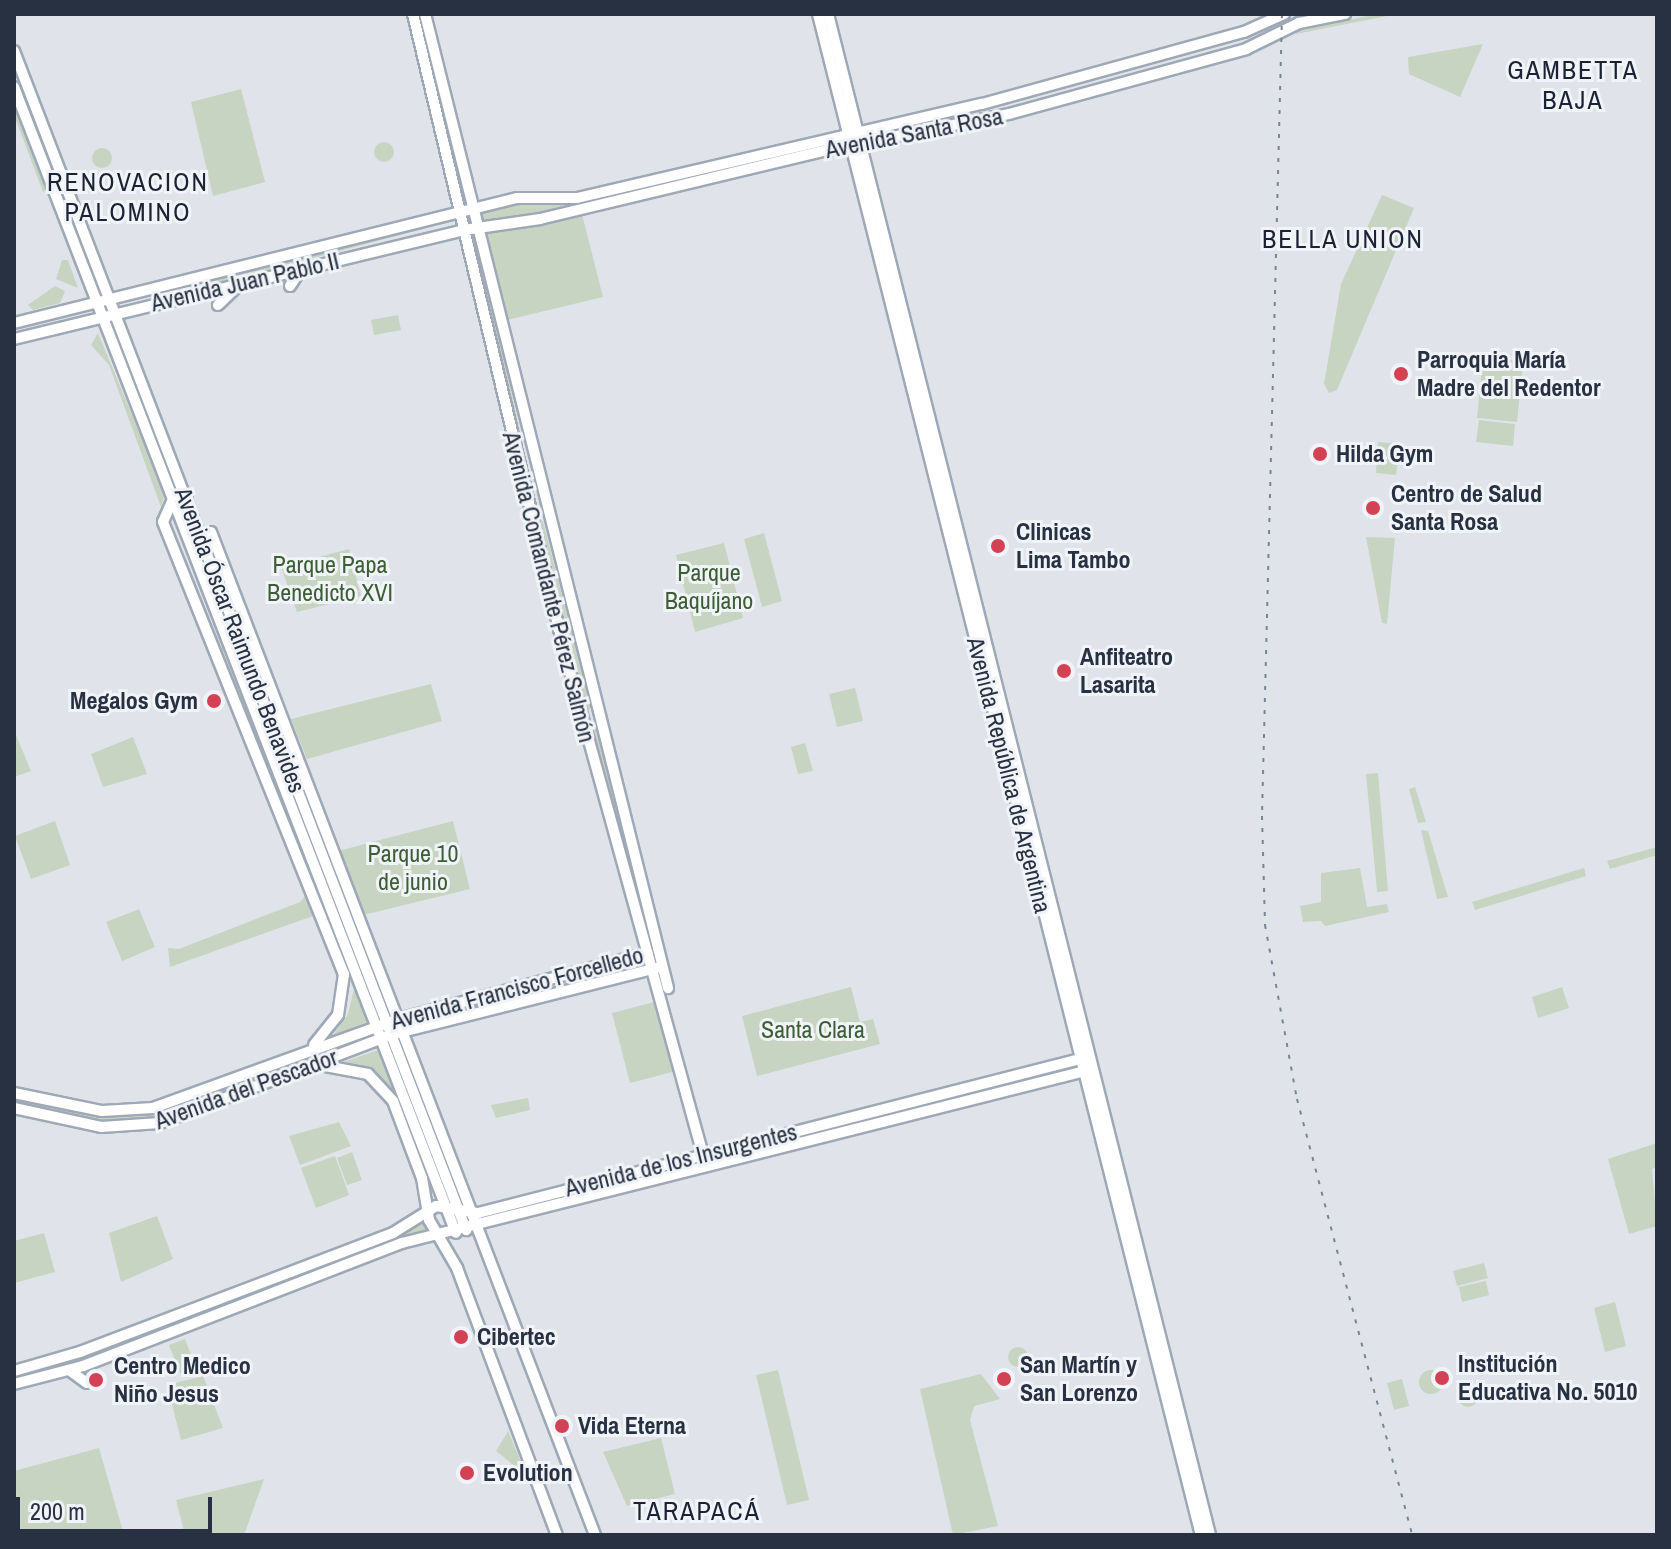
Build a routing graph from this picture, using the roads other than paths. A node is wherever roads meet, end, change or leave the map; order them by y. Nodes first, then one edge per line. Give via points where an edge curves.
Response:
1 (413, 14) edge
2 (425, 14) edge
3 (818, 14) edge
4 (828, 14) edge
5 (1284, 14) edge
6 (1345, 14) edge
7 (14, 51) edge
8 (14, 87) edge
9 (852, 131) junction
10 (855, 144) junction
11 (467, 211) junction
12 (477, 228) junction
13 (464, 230) junction
14 (301, 269) junction
15 (487, 271) junction
16 (472, 274) junction
17 (175, 284) junction
18 (240, 284) junction
19 (290, 286) dead end
20 (178, 298) junction
21 (110, 299) junction
22 (94, 303) junction
23 (218, 305) dead end
24 (115, 313) junction
25 (100, 318) junction
26 (14, 323) edge
27 (14, 339) edge
28 (180, 481) junction
29 (166, 486) junction
30 (187, 499) junction
31 (172, 502) junction
32 (211, 532) dead end
33 (178, 558) junction
34 (210, 601) junction
35 (319, 863) junction
36 (658, 951) junction
37 (645, 954) junction
38 (353, 966) junction
39 (658, 968) junction
40 (521, 987) junction
41 (524, 1002) junction
42 (397, 1020) junction
43 (332, 1025) junction
44 (381, 1025) junction
45 (402, 1032) junction
46 (386, 1037) junction
47 (306, 1051) junction
48 (1085, 1058) junction
49 (318, 1065) junction
50 (1088, 1070) junction
51 (402, 1092) junction
52 (14, 1093) edge
53 (391, 1097) junction
54 (14, 1108) edge
55 (706, 1154) junction
56 (521, 1201) junction
57 (424, 1205) junction
58 (446, 1207) junction
59 (458, 1211) junction
60 (472, 1213) junction
61 (524, 1214) junction
62 (477, 1226) junction
63 (461, 1231) junction
64 (436, 1238) junction
65 (416, 1242) junction
66 (447, 1254) junction
67 (164, 1320) junction
68 (169, 1333) junction
69 (75, 1354) junction
70 (74, 1369) junction
71 (14, 1371) edge
72 (87, 1383) dead end
73 (14, 1384) edge
74 (557, 1535) edge
75 (595, 1535) edge
76 (1201, 1535) edge
77 (1210, 1535) edge

1 - 11 main road, Avenida Comandante Pérez Salmón
2 - 11 main road, Avenida Comandante Pérez Salmón
3 - 9 main road, Avenida República de Argentina
4 - 9 main road, Avenida República de Argentina
5 - 9 main road, Avenida Santa Rosa via 1244,32 1111,70
6 - 10 main road, Avenida Santa Rosa via 1299,23 1246,49 1085,94
7 - 21 main road, Avenida Óscar Raimundo Benavides
8 - 22 main road, Avenida Óscar Raimundo Benavides
9 - 10 main road, Avenida República de Argentina
9 - 11 main road, Avenida Santa Rosa via 577,198 517,198
10 - 12 main road, Avenida Santa Rosa via 540,219
10 - 48 main road, Avenida República de Argentina
11 - 12 main road, Avenida Comandante Pérez Salmón
11 - 13 main road, Avenida Comandante Pérez Salmón
11 - 17 main road, Avenida Juan Pablo II
12 - 13 main road, Avenida Juan Pablo II
12 - 15 main road, Avenida Comandante Pérez Salmón
13 - 14 main road, Avenida Juan Pablo II
13 - 16 main road, Avenida Comandante Pérez Salmón
14 - 18 main road, Avenida Juan Pablo II
14 - 19 main road
15 - 16 main road
15 - 36 main road, Avenida Comandante Pérez Salmón
16 - 37 main road, Avenida Comandante Pérez Salmón
17 - 20 main road
17 - 21 main road, Avenida Juan Pablo II
18 - 20 main road, Avenida Juan Pablo II
18 - 23 main road
20 - 24 main road, Avenida Juan Pablo II
21 - 22 main road, Avenida Juan Pablo II
21 - 24 main road, Avenida Óscar Raimundo Benavides
22 - 25 main road, Avenida Óscar Raimundo Benavides
22 - 26 main road, Avenida Juan Pablo II
24 - 25 main road, Avenida Juan Pablo II
24 - 28 main road, Avenida Óscar Raimundo Benavides
25 - 27 main road, Avenida Juan Pablo II
25 - 29 main road, Avenida Óscar Raimundo Benavides
28 - 29 main road via 175,490
28 - 30 main road, Avenida Óscar Raimundo Benavides
29 - 31 main road, Avenida Óscar Raimundo Benavides
30 - 31 main road via 178,495
30 - 35 main road, Avenida Óscar Raimundo Benavides
31 - 33 main road, Avenida Óscar Raimundo Benavides via 163,522
31 - 34 main road, Avenida Óscar Raimundo Benavides
32 - 42 main road, Avenida Óscar Raimundo Benavides
33 - 34 main road
33 - 43 main road, Avenida Óscar Raimundo Benavides via 342,968 344,996
34 - 35 main road, Avenida Óscar Raimundo Benavides
35 - 38 main road, Avenida Óscar Raimundo Benavides
35 - 44 main road, Avenida Óscar Raimundo Benavides
36 - 37 main road, Avenida Francisco Forcelledo
36 - 39 main road, Avenida Comandante Pérez Salmón
37 - 39 main road, Avenida Comandante Pérez Salmón
37 - 40 main road, Avenida Francisco Forcelledo
38 - 43 main road via 349,998
38 - 44 main road, Avenida Óscar Raimundo Benavides
39 - 41 main road, Avenida Francisco Forcelledo
39 - 55 main road, Avenida Comandante Pérez Salmón
40 - 41 main road
40 - 42 main road, Avenida Francisco Forcelledo
41 - 45 main road, Avenida Francisco Forcelledo
42 - 44 main road, Avenida Francisco Forcelledo
42 - 45 main road, Avenida Óscar Raimundo Benavides
43 - 47 main road, Avenida Óscar Raimundo Benavides
44 - 46 main road, Avenida Óscar Raimundo Benavides
44 - 47 main road, Avenida del Pescador
45 - 46 main road, Avenida Francisco Forcelledo
45 - 60 main road, Avenida Óscar Raimundo Benavides
46 - 49 main road, Avenida del Pescador
46 - 51 main road, Avenida Óscar Raimundo Benavides
46 - 59 main road, Avenida Óscar Raimundo Benavides
47 - 52 main road, Avenida del Pescador via 180,1101 141,1110 77,1108
48 - 50 main road, Avenida República de Argentina
48 - 55 main road, Avenida de los Insurgentes
49 - 53 main road via 368,1074
49 - 54 main road, Avenida del Pescador via 176,1119 138,1127 71,1123
50 - 61 main road, Avenida de los Insurgentes
50 - 76 main road, Avenida República de Argentina
50 - 77 main road, Avenida República de Argentina
51 - 53 main road
51 - 58 main road, Avenida Óscar Raimundo Benavides
53 - 57 main road via 422,1178
55 - 56 main road, Avenida de los Insurgentes
56 - 60 main road, Avenida de los Insurgentes
56 - 61 main road
57 - 58 main road, Avenida de los Insurgentes
57 - 64 main road
57 - 67 main road via 393,1233
58 - 59 main road, Avenida de los Insurgentes
58 - 63 main road, Avenida Óscar Raimundo Benavides
59 - 60 main road, Avenida de los Insurgentes
59 - 63 main road, Avenida Óscar Raimundo Benavides
60 - 62 main road, Avenida Óscar Raimundo Benavides
61 - 62 main road, Avenida de los Insurgentes
62 - 63 main road, Avenida de los Insurgentes
62 - 75 main road, Avenida Óscar Raimundo Benavides
63 - 64 main road, Avenida de los Insurgentes
64 - 65 main road, Avenida de los Insurgentes
64 - 66 main road
65 - 66 main road
65 - 68 main road, Avenida de los Insurgentes
66 - 74 main road via 457,1268
67 - 68 main road
67 - 69 main road
68 - 70 main road, Avenida de los Insurgentes
69 - 70 main road
69 - 71 main road
70 - 72 main road
70 - 73 main road, Avenida de los Insurgentes

